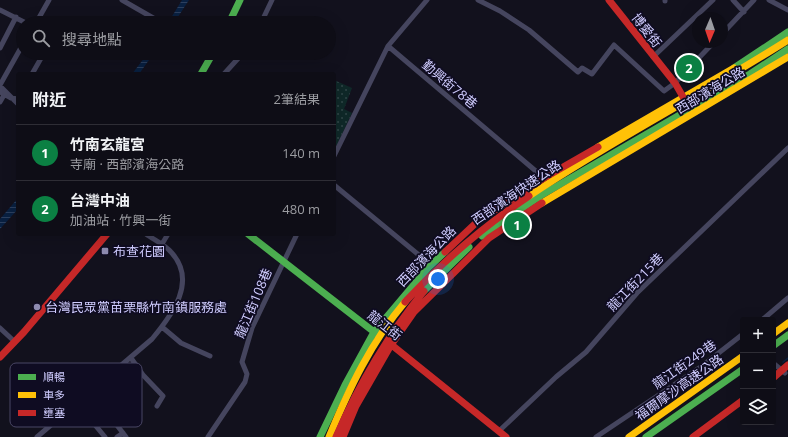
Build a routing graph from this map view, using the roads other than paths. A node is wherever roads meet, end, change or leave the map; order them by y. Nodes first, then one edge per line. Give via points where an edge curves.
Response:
1 (49, 0) edge
2 (122, 0) edge
3 (240, 0) edge
4 (272, 0) edge
5 (427, 0) edge
6 (478, 0) edge
7 (609, 0) edge
8 (713, 0) edge
9 (733, 0) edge
10 (754, 0) edge
11 (768, 0) edge
12 (0, 10) edge
13 (788, 10) edge
14 (744, 12) junction
15 (40, 16) edge
16 (150, 16) edge
17 (232, 16) edge
18 (264, 16) edge
19 (16, 17) joint
20 (728, 28) edge
21 (788, 32) edge
22 (788, 40) edge
23 (388, 46) junction
24 (0, 48) edge
25 (708, 48) edge
26 (788, 49) edge
27 (16, 56) edge
28 (653, 57) junction
29 (788, 57) edge
30 (40, 60) edge
31 (209, 60) edge
32 (237, 60) edge
33 (33, 72) edge
34 (202, 72) edge
35 (226, 72) edge
36 (675, 83) junction
37 (0, 85) edge
38 (2, 93) edge
39 (11, 98) junction
40 (16, 98) edge
41 (0, 102) edge
42 (16, 102) edge
43 (688, 106) junction
44 (788, 148) edge
45 (336, 152) edge
46 (601, 167) junction
47 (544, 178) junction
48 (336, 187) edge
49 (517, 196) junction
50 (540, 196) junction
51 (488, 224) junction
52 (105, 236) edge
53 (149, 236) edge
54 (167, 236) edge
55 (251, 236) edge
56 (296, 236) edge
57 (162, 244) junction
58 (284, 261) junction
59 (432, 265) junction
60 (788, 298) edge
61 (766, 317) edge
62 (788, 323) edge
63 (162, 327) junction
64 (0, 328) edge
65 (776, 332) edge
66 (788, 335) edge
67 (380, 336) junction
68 (740, 338) edge
69 (15, 342) junction
70 (776, 344) edge
71 (391, 345) junction
72 (210, 356) dead end
73 (0, 357) edge
74 (131, 358) junction
75 (740, 358) edge
76 (125, 363) edge
77 (135, 363) edge
78 (776, 365) edge
79 (788, 365) edge
80 (740, 371) edge
81 (785, 372) edge
82 (142, 374) edge
83 (776, 376) edge
84 (776, 380) edge
85 (740, 402) edge
86 (157, 406) dead end
87 (740, 408) edge
88 (51, 427) edge
89 (97, 427) edge
90 (119, 427) edge
91 (499, 431) junction
92 (125, 435) edge
93 (41, 436) edge
94 (331, 436) edge
95 (105, 437) edge
96 (117, 437) edge
97 (208, 437) edge
98 (320, 437) edge
99 (343, 437) edge
100 (506, 437) edge
101 (596, 437) edge
102 (629, 437) edge
103 (646, 437) edge
104 (694, 437) edge
105 (698, 437) edge

1 - 15 street
2 - 16 street
3 - 17 main road
4 - 18 street
5 - 23 street
6 - 36 street via 529,30 578,72 582,68 592,74 614,45 664,91
7 - 28 main road, 博愛街
8 - 28 street
9 - 14 street
10 - 14 street
11 - 13 street
12 - 19 street
14 - 20 street
19 - 24 street
21 - 43 main road, 西部濱海公路
22 - 43 main road, 西部濱海快速公路
23 - 45 street
23 - 47 street, 勤興街78巷
25 - 36 street
26 - 43 main road, 西部濱海快速公路 via 750,74
27 - 37 street
28 - 36 main road, 博愛街
29 - 43 main road, 西部濱海公路
30 - 33 street
31 - 34 main road
32 - 35 street
36 - 43 main road, 博愛街
37 - 39 street
38 - 39 street
38 - 41 street
39 - 40 street
39 - 42 street
43 - 46 main road, 西部濱海公路
43 - 47 main road, 西部濱海公路
43 - 50 main road, 西部濱海快速公路
43 - 51 main road, 西部濱海快速公路 via 536,190
44 - 91 street, 龍江街215巷 via 637,293 586,352
46 - 50 main road
46 - 71 main road, 西部濱海公路 via 542,202 489,238 414,312
47 - 49 main road, 西部濱海公路
48 - 59 street
49 - 51 main road
49 - 59 main road, 西部濱海公路 via 478,221
50 - 67 main road, 西部濱海快速公路 via 463,252
51 - 67 main road, 西部濱海快速公路 via 458,248 416,289
52 - 69 main road
53 - 57 street
54 - 57 street
55 - 58 main road, 龍江街
56 - 58 street, 龍江街108巷
57 - 63 street via 177,259 184,285 178,301
58 - 67 main road, 龍江街
58 - 97 street, 龍江街108巷 via 252,328 242,362 247,374 245,382
59 - 67 main road, 西部濱海公路
60 - 61 street
62 - 65 main road
63 - 72 street via 181,343
63 - 74 street
64 - 69 street
66 - 70 main road
67 - 71 main road, 龍江街
67 - 94 main road, 西部濱海快速公路 via 359,372
67 - 98 main road, 西部濱海公路 via 345,385
68 - 101 street, 龍江街249巷
69 - 73 main road
71 - 91 main road, 龍江街
71 - 99 main road, 西部濱海公路 via 356,406
74 - 76 street
74 - 77 street
75 - 102 main road, 福爾摩沙高速公路
78 - 81 street
79 - 81 main road
80 - 103 main road, 福爾摩沙高速公路
81 - 83 main road
81 - 84 main road
82 - 86 street via 163,396
85 - 104 main road
87 - 105 main road
88 - 93 street
89 - 95 street
90 - 92 street
91 - 100 main road, 龍江街
92 - 96 street

